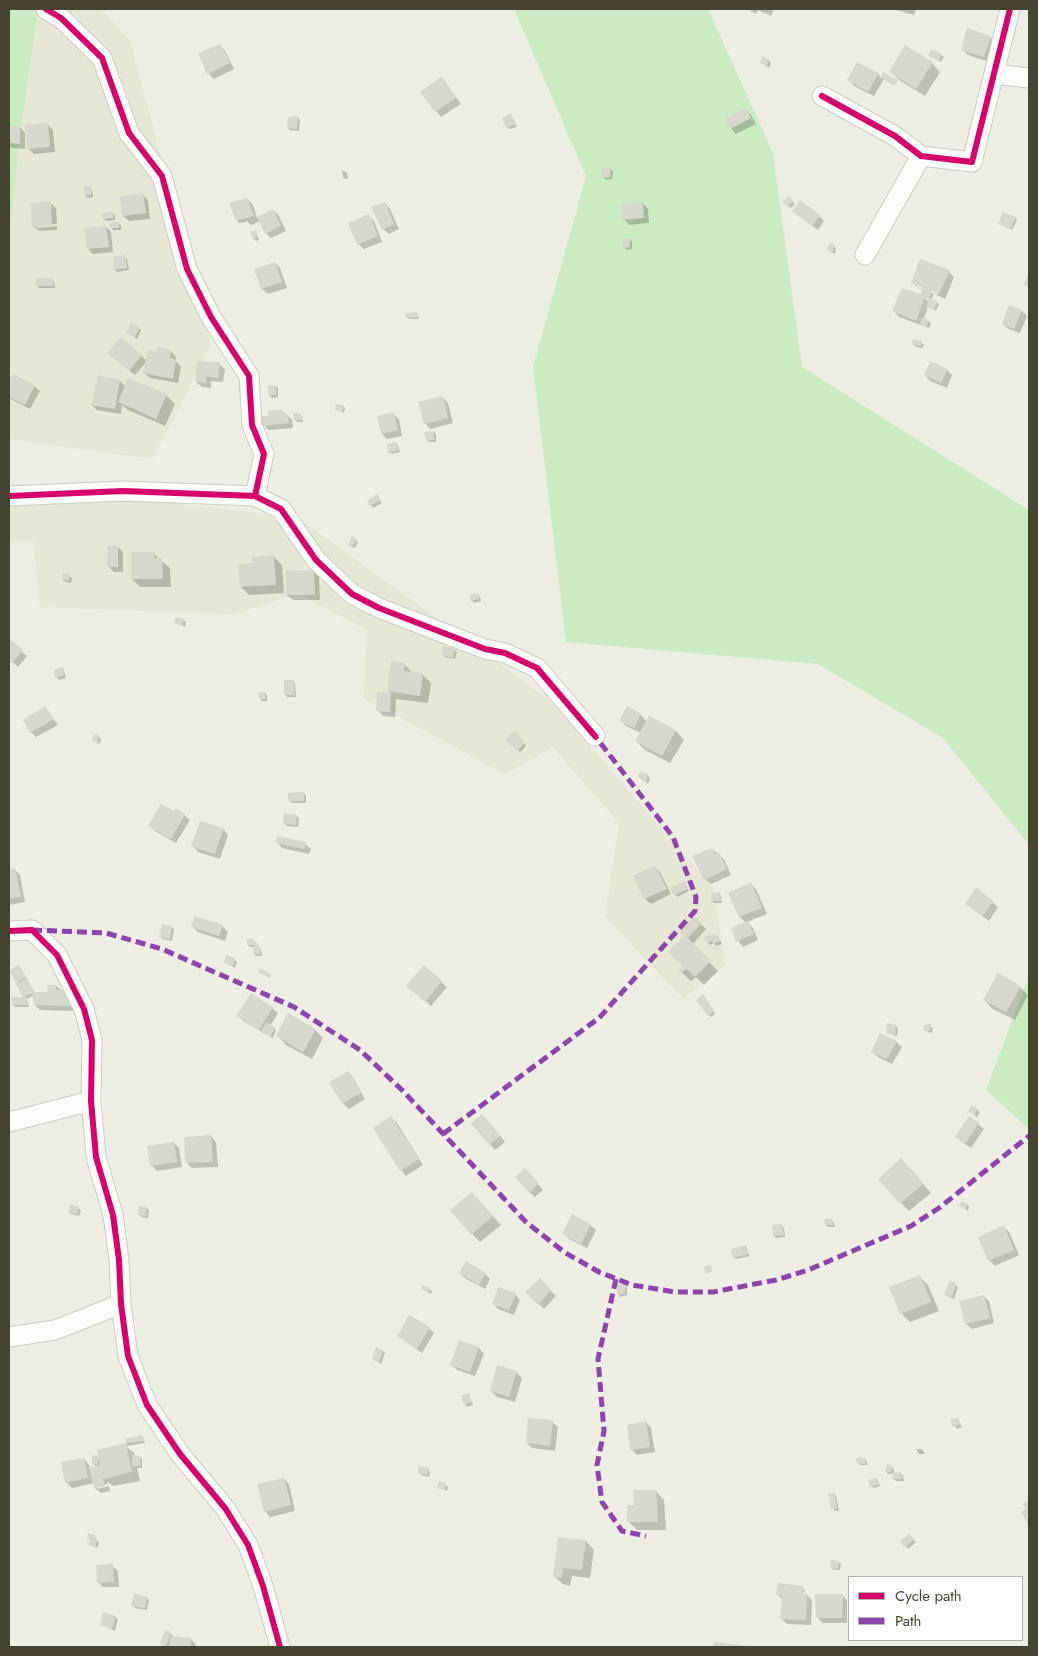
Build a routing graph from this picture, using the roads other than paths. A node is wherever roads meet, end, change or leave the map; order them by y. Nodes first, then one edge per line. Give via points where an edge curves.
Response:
1 (46, 9) edge
2 (1010, 9) edge
3 (994, 74) junction
4 (1029, 78) edge
5 (822, 96) dead end
6 (921, 156) junction
7 (865, 255) dead end
8 (9, 496) edge
9 (255, 496) junction
10 (595, 736) dead end
11 (9, 931) edge
12 (91, 1101) junction
13 (9, 1122) edge
14 (121, 1304) junction
15 (9, 1337) edge
16 (280, 1647) edge

1 - 9 street via 102,58 129,133 162,176 187,269 211,318 249,376 252,425 264,454
2 - 3 street
3 - 4 street
3 - 6 street via 972,162
5 - 6 street via 896,136
6 - 7 street
8 - 9 street via 123,491
9 - 10 street via 281,509 316,560 352,594 379,608 486,649 505,653 537,668
11 - 12 street via 32,930 58,955 76,991 92,1040
12 - 13 street
12 - 14 street via 96,1157 113,1215
14 - 15 street via 55,1330
14 - 16 street via 128,1356 147,1405 180,1454 225,1508 248,1546

